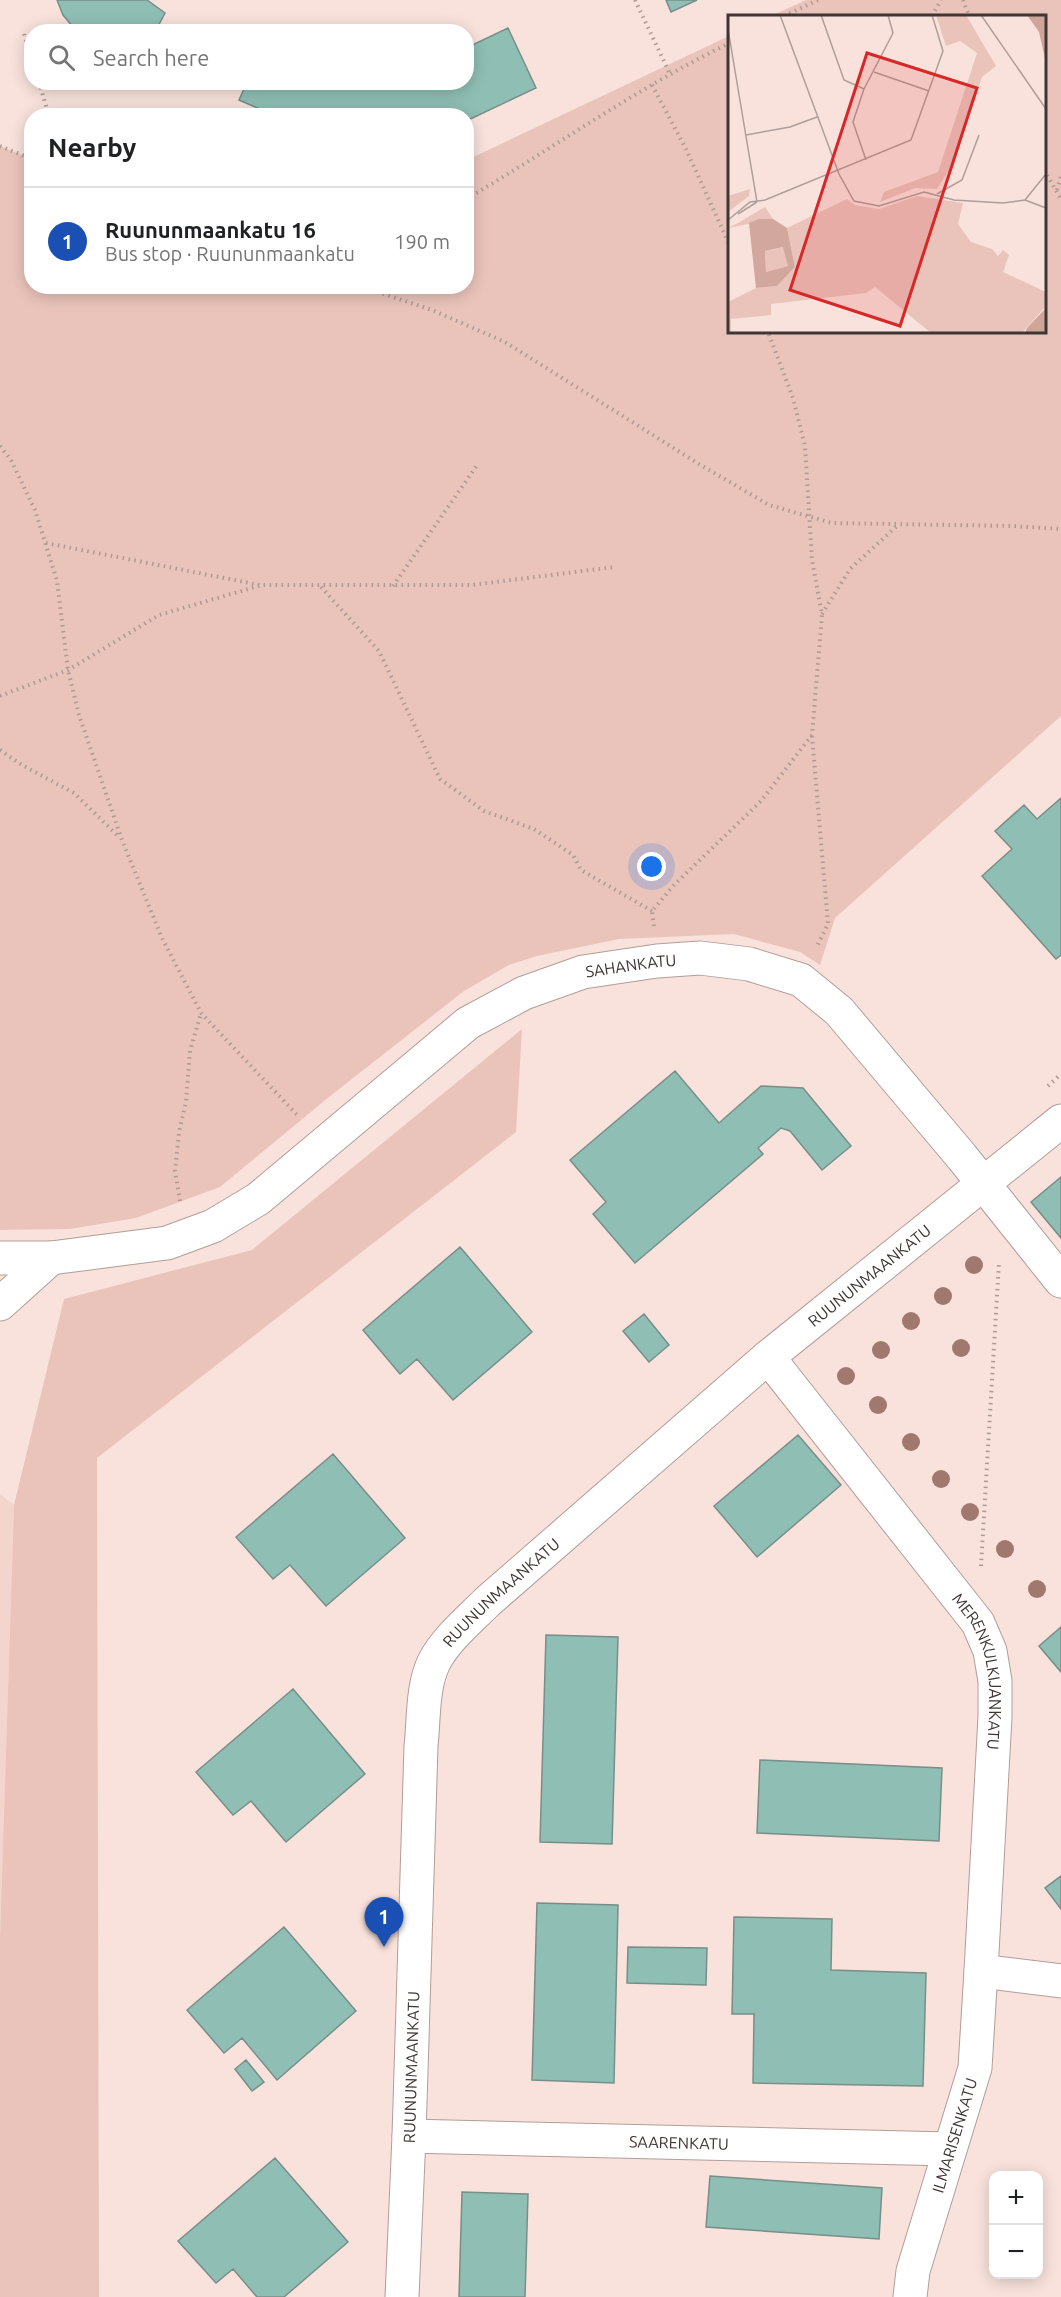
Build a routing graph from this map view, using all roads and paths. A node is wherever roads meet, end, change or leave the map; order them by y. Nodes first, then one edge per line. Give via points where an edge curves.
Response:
1 (635, 0) edge
2 (818, 0) edge
3 (941, 0) edge
4 (963, 0) edge
5 (786, 15) edge
6 (933, 15) edge
7 (969, 15) edge
8 (728, 44) edge
9 (670, 74) junction
10 (652, 85) junction
11 (41, 90) edge
12 (47, 108) edge
13 (0, 146) edge
14 (24, 156) edge
15 (1046, 173) edge
16 (1061, 176) edge
17 (1057, 191) junction
18 (474, 194) edge
19 (1061, 199) edge
20 (728, 244) edge
21 (381, 294) edge
22 (768, 333) edge
23 (0, 446) edge
24 (478, 464) dead end
25 (810, 517) junction
26 (899, 524) junction
27 (1061, 529) edge
28 (46, 543) junction
29 (615, 567) dead end
30 (262, 585) junction
31 (393, 586) junction
32 (321, 587) junction
33 (822, 615) junction
34 (68, 670) junction
35 (0, 696) edge
36 (812, 735) junction
37 (0, 750) edge
38 (122, 840) junction
39 (652, 911) junction
40 (657, 961) junction
41 (801, 980) junction
42 (201, 1013) junction
43 (1061, 1121) edge
44 (325, 1142) junction
45 (984, 1185) junction
46 (191, 1235) junction
47 (0, 1258) edge
48 (51, 1258) junction
49 (999, 1259) dead end
50 (1061, 1281) edge
51 (0, 1304) edge
52 (768, 1357) junction
53 (968, 1611) junction
54 (981, 1971) junction
55 (1061, 1981) edge
56 (409, 2136) junction
57 (949, 2149) junction
58 (402, 2297) edge
59 (910, 2297) edge

1 - 9 path
2 - 5 path
3 - 6 path
4 - 7 path
8 - 9 path
9 - 10 path
10 - 18 path
10 - 20 path via 686,149
11 - 12 path
13 - 14 path
15 - 17 path
16 - 17 path
17 - 19 path
21 - 25 path via 432,310 505,342 769,505
22 - 25 path via 793,398 805,446
23 - 28 path via 21,480
24 - 31 path
25 - 26 path via 832,523
25 - 33 path via 812,560
26 - 27 path
26 - 33 path via 850,569
28 - 30 path
28 - 34 path via 57,581
29 - 31 path via 471,585
30 - 32 path
30 - 34 path via 159,615
31 - 32 path
32 - 39 path via 379,651 440,779 484,810 534,829 573,855 581,870
33 - 36 path
34 - 35 path
34 - 38 path via 79,715
36 - 39 path via 761,801
36 - 41 path via 828,924
37 - 38 path via 74,793
38 - 42 path via 162,938
39 - 40 path
40 - 41 street, SAHANKATU via 700,958 749,964
40 - 44 street, SAHANKATU via 583,972 524,993 468,1023
41 - 45 street, SAHANKATU via 839,1011
42 - 44 path
42 - 46 path via 190,1051 175,1171
43 - 45 street, RUUNUNMAANKATU
44 - 46 street, SAHANKATU via 258,1199
45 - 50 street, SAHANKATU
45 - 52 street, RUUNUNMAANKATU
46 - 48 street, SAHANKATU via 167,1243
47 - 48 street, SAHANKATU
48 - 51 street
49 - 53 path via 981,1580
52 - 53 street, MERENKULKIJANKATU
52 - 56 street, RUUNUNMAANKATU via 487,1602 434,1662 426,1687 421,1746
53 - 54 street, MERENKULKIJANKATU via 990,1651 995,1681
54 - 55 street
54 - 57 street, ILMARISENKATU via 975,2068
56 - 57 street, SAARENKATU
56 - 58 street, RUUNUNMAANKATU
57 - 59 street, ILMARISENKATU via 913,2271

